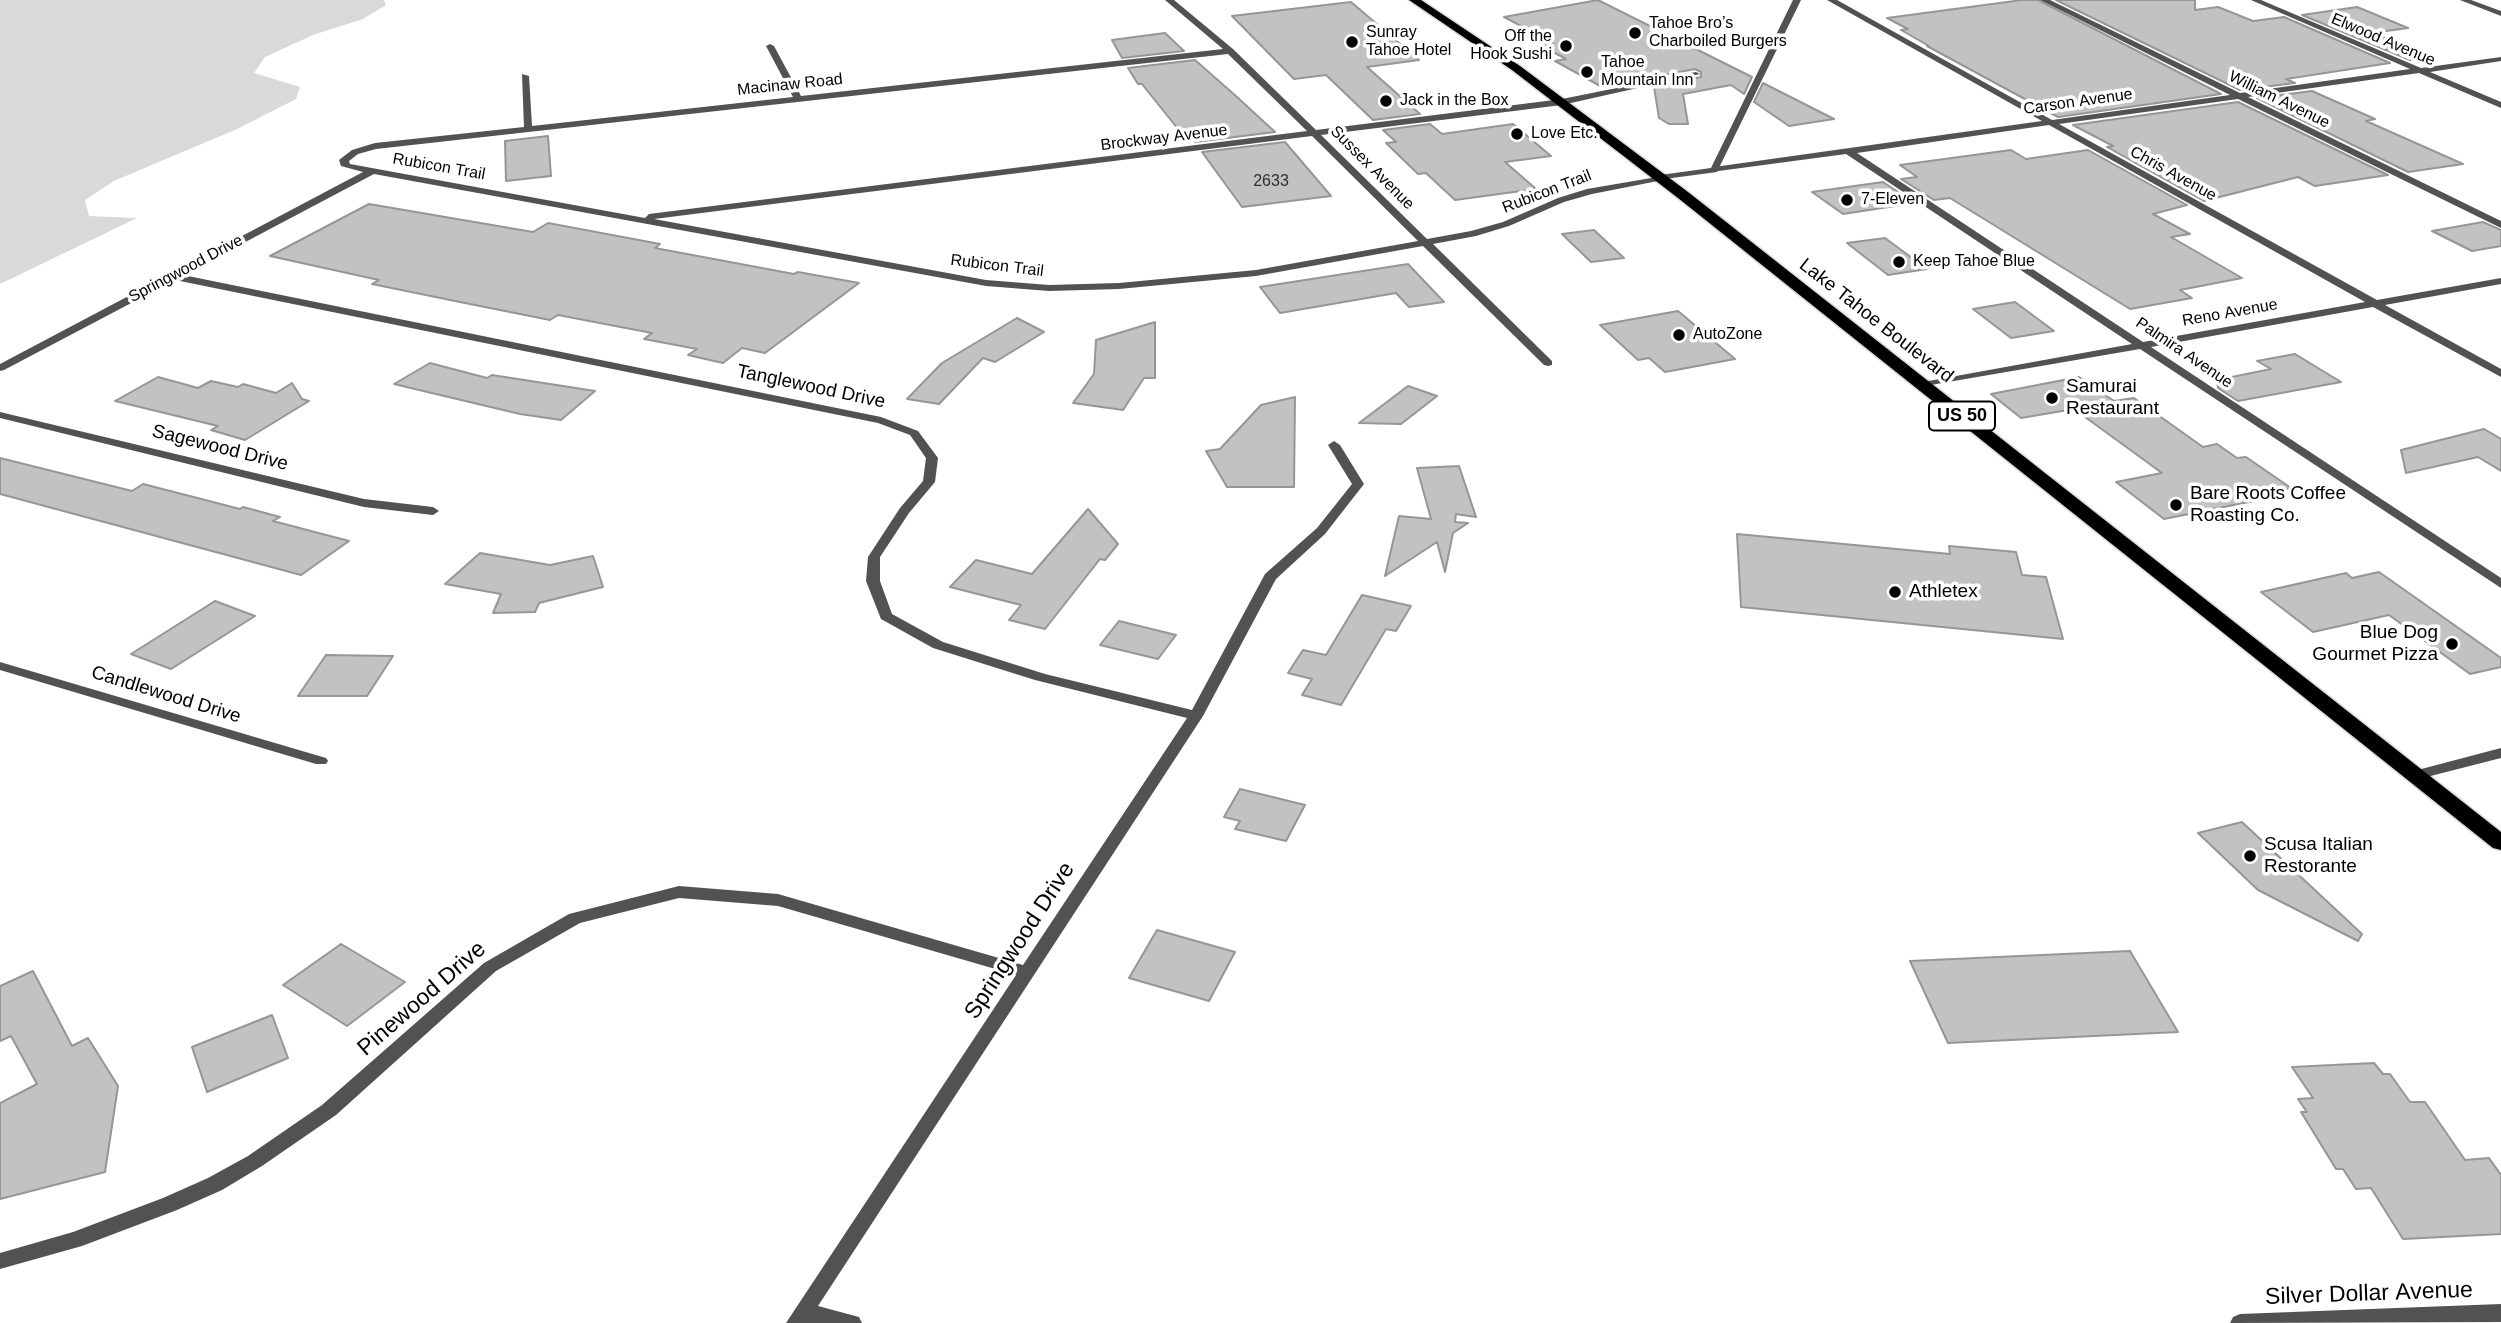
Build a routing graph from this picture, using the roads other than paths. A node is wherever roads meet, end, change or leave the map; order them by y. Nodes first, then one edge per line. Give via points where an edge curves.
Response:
1 (1169, 0) edge
2 (1414, 0) edge
3 (1797, 0) edge
4 (1831, 0) edge
5 (2044, 0) edge
6 (2255, 0) edge
7 (2464, 0) edge
8 (2501, 14) edge
9 (770, 46) dead end
10 (1230, 51) junction
11 (2501, 59) edge
12 (2418, 70) junction
13 (1696, 74) dead end
14 (525, 76) dead end
15 (2238, 95) junction
16 (798, 98) junction
17 (1562, 102) junction
18 (2501, 105) edge
19 (2048, 123) junction
20 (528, 128) junction
21 (1316, 135) junction
22 (1848, 151) junction
23 (355, 152) joint
24 (1714, 170) junction
25 (372, 171) junction
26 (1660, 178) junction
27 (634, 219) junction
28 (2501, 225) edge
29 (1423, 241) junction
30 (172, 276) junction
31 (2501, 281) edge
32 (2375, 303) junction
33 (2141, 344) junction
34 (1548, 363) dead end
35 (0, 368) edge
36 (2501, 374) edge
37 (1923, 385) junction
38 (0, 415) edge
39 (1334, 445) dead end
40 (433, 511) dead end
41 (2501, 584) edge
42 (0, 666) edge
43 (1196, 716) junction
44 (2501, 753) edge
45 (321, 761) dead end
46 (2415, 775) junction
47 (2501, 843) edge
48 (1026, 972) junction
49 (0, 1261) edge
50 (2501, 1313) edge
51 (800, 1318) edge
52 (852, 1323) edge
53 (2240, 1323) edge

1 - 10 street, Sussex Avenue
2 - 17 highway, Lake Tahoe Boulevard / US 50
3 - 24 street
4 - 19 street, Chris Avenue
5 - 15 street, William Avenue
6 - 12 street, Elwood Avenue
7 - 8 street
9 - 16 street
10 - 16 street, Macinaw Road
10 - 21 street, Sussex Avenue
11 - 12 street, Carson Avenue
12 - 15 street, Carson Avenue
12 - 18 street, Elwood Avenue
13 - 17 street, Brockway Avenue
14 - 20 street
15 - 19 street, Carson Avenue
15 - 28 street, William Avenue
16 - 20 street, Macinaw Road
17 - 21 street, Brockway Avenue
17 - 26 highway, Lake Tahoe Boulevard / US 50
19 - 22 street, Carson Avenue
19 - 32 street, Chris Avenue
20 - 23 street, Macinaw Road
21 - 27 street, Brockway Avenue
21 - 29 street, Sussex Avenue
22 - 24 street, Carson Avenue
22 - 33 street, Palmira Avenue
23 - 25 street, Rubicon Trail via 344,160 346,166
24 - 26 street, Carson Avenue
25 - 27 street, Rubicon Trail
25 - 30 street, Springwood Drive
26 - 29 street, Rubicon Trail via 1590,191 1473,234
26 - 37 highway, Lake Tahoe Boulevard / US 50
27 - 29 street, Rubicon Trail via 986,283 1049,288 1256,273
29 - 34 street, Sussex Avenue
30 - 35 street, Springwood Drive
30 - 43 street, Tanglewood Drive via 881,420 914,433 932,458 929,482 874,557 873,581 886,616 938,645 1040,677
31 - 32 street, Reno Avenue
32 - 33 street, Reno Avenue
32 - 36 street, Chris Avenue
33 - 37 street, Reno Avenue
33 - 41 street, Palmira Avenue
37 - 46 highway, Lake Tahoe Boulevard / US 50
38 - 40 street, Sagewood Drive via 364,503
39 - 43 street, Springwood Drive via 1358,484 1321,531 1270,577
42 - 45 street, Candlewood Drive
43 - 48 street, Springwood Drive
44 - 46 street
46 - 47 highway, Lake Tahoe Boulevard / US 50
48 - 49 street, Pinewood Drive via 778,900 679,892 575,918 491,967 329,1110 255,1161 170,1204 75,1240
48 - 51 street, Springwood Drive
50 - 53 street, Silver Dollar Avenue
51 - 52 street

